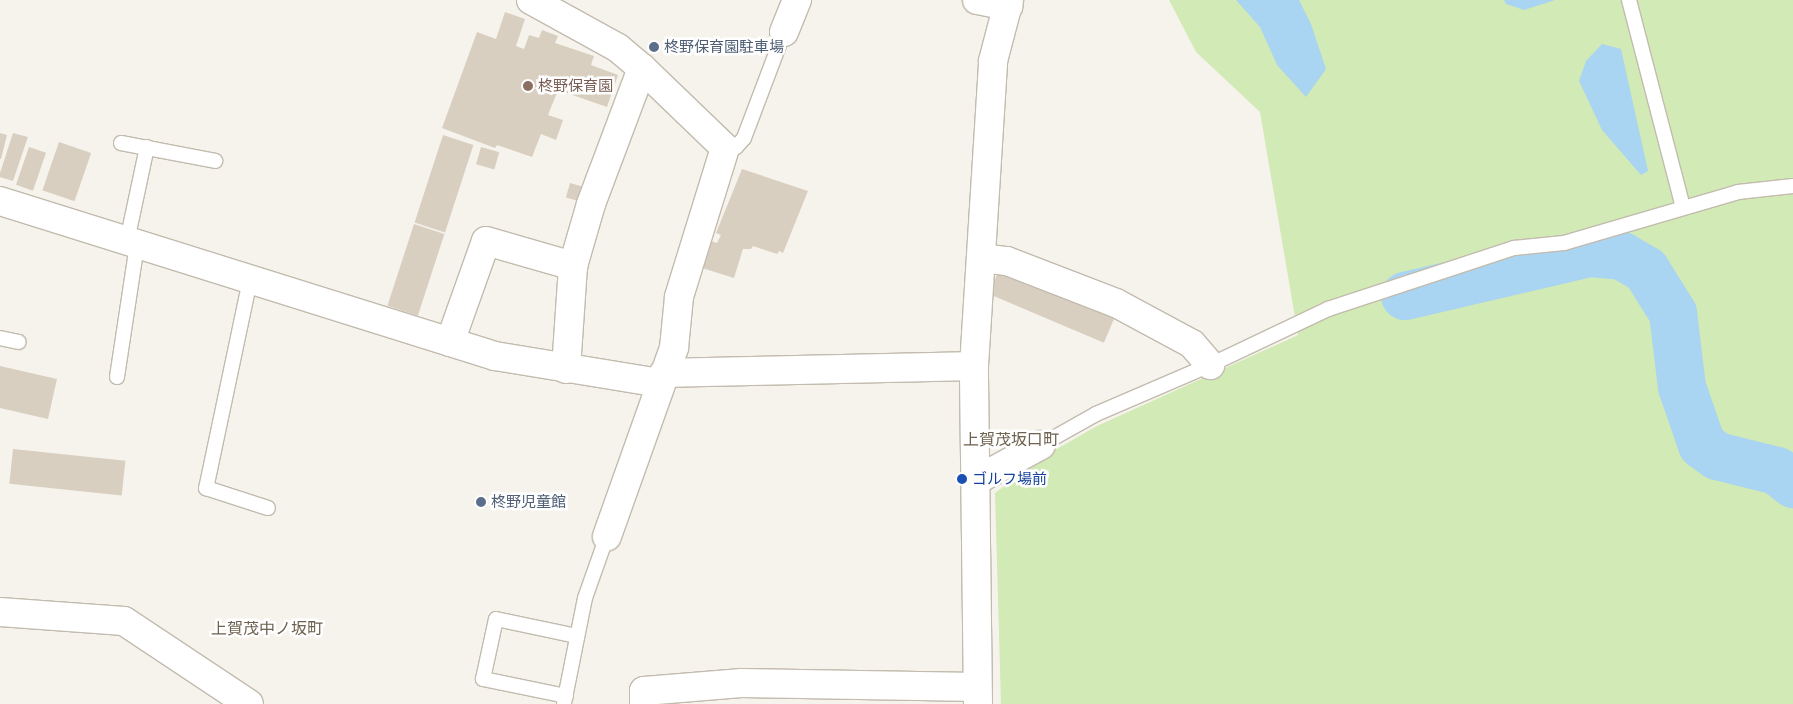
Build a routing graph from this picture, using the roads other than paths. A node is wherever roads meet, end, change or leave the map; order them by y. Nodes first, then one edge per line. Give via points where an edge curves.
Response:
1 (531, 0) edge
2 (797, 0) edge
3 (977, 0) edge
4 (1629, 0) edge
5 (1008, 3) edge
6 (784, 32) joint
7 (642, 68) junction
8 (121, 143) dead end
9 (147, 147) junction
10 (725, 148) junction
11 (215, 160) dead end
12 (1793, 186) edge
13 (0, 201) edge
14 (1683, 207) junction
15 (132, 243) junction
16 (981, 258) junction
17 (573, 266) junction
18 (250, 280) junction
19 (0, 338) edge
20 (19, 342) dead end
21 (450, 342) junction
22 (974, 366) junction
23 (1210, 366) junction
24 (566, 369) junction
25 (117, 377) dead end
26 (662, 378) junction
27 (1041, 445) joint
28 (975, 481) junction
29 (268, 508) dead end
30 (607, 536) joint
31 (0, 612) edge
32 (578, 636) junction
33 (856, 694) edge
34 (978, 696) edge
35 (565, 700) edge
36 (249, 704) edge
37 (644, 704) edge

1 - 7 street via 618,48
2 - 6 street
3 - 5 street
4 - 14 lane
5 - 16 street via 993,61
6 - 10 lane via 744,138 736,147
7 - 10 street
7 - 17 street via 591,204
8 - 9 lane
9 - 11 lane
9 - 15 lane
10 - 26 street via 679,297 674,348
12 - 14 lane via 1738,192
13 - 15 street
14 - 23 lane via 1564,243 1514,248 1328,309
15 - 18 street
15 - 25 lane
16 - 22 street
16 - 23 street via 1007,261 1116,303 1192,344
17 - 21 street via 486,241
17 - 24 street
18 - 21 street
18 - 29 lane via 206,488
19 - 20 lane
21 - 24 street via 495,356
22 - 26 street
22 - 28 street
23 - 27 lane via 1096,414
24 - 26 street
26 - 30 street
27 - 28 street
28 - 34 street
30 - 32 lane via 585,598
31 - 36 street via 124,621
32 - 35 lane
32 - 35 lane via 496,619 483,679
33 - 34 street
33 - 37 street via 742,683 644,691

